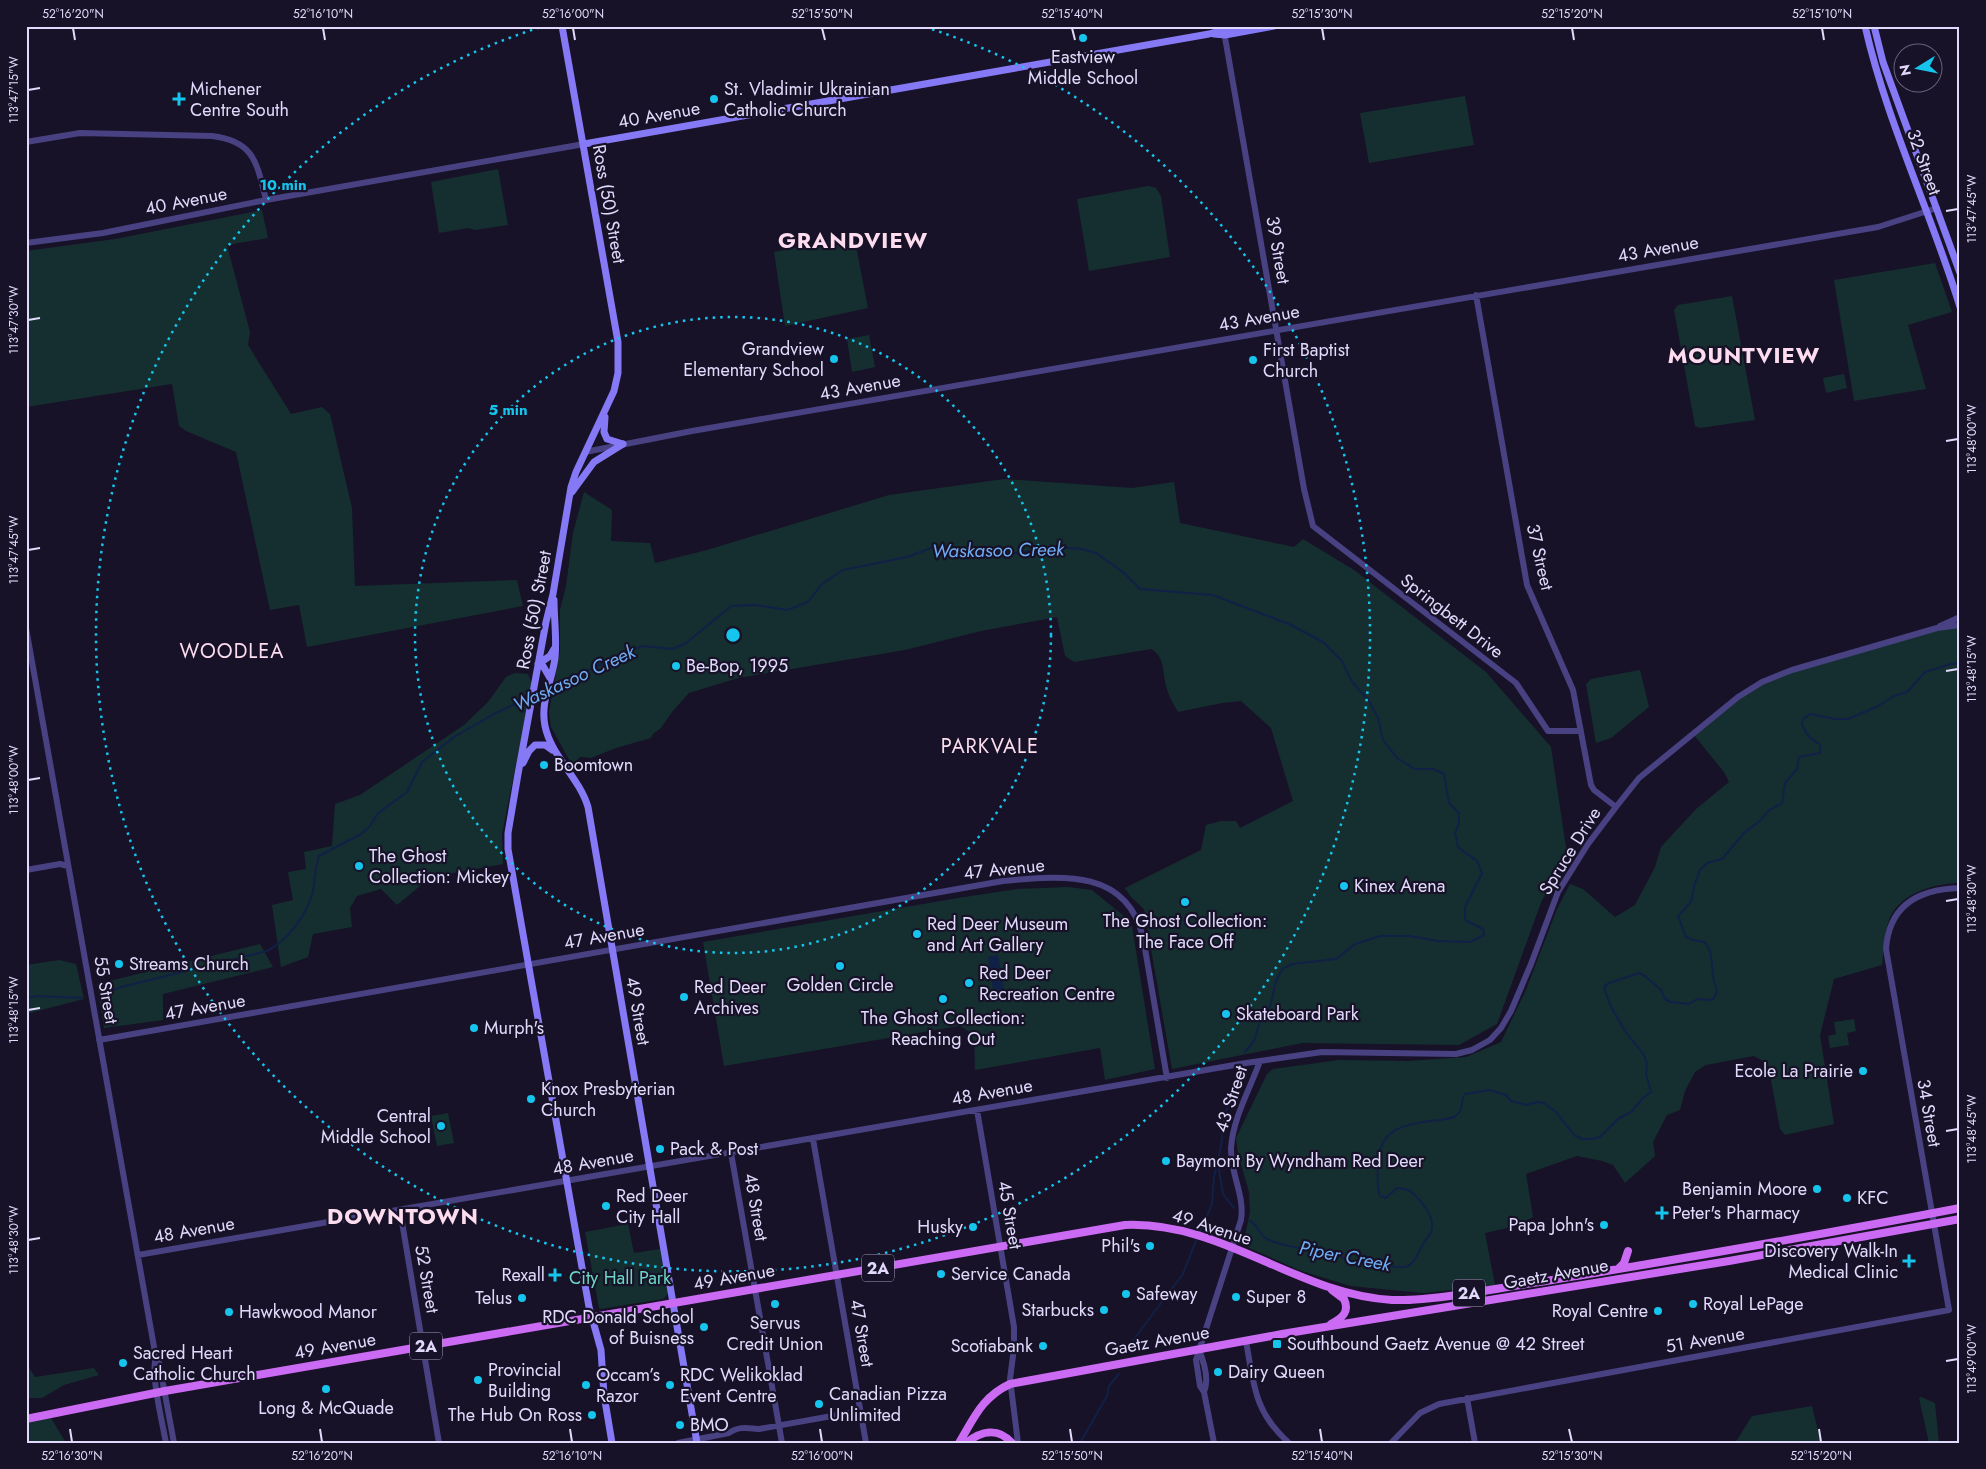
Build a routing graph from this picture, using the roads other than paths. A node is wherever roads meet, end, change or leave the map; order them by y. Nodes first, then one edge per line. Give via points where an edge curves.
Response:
1 (562, 26) edge
2 (1236, 26) edge
3 (1274, 26) edge
4 (1865, 26) edge
5 (1874, 26) edge
6 (1224, 30) edge
7 (26, 142) edge
8 (584, 144) junction
9 (266, 200) junction
10 (1937, 208) junction
11 (1926, 212) junction
12 (26, 243) edge
13 (1960, 273) edge
14 (1476, 295) junction
15 (1960, 307) edge
16 (1276, 330) junction
17 (605, 413) junction
18 (623, 444) junction
19 (585, 452) junction
20 (570, 494) junction
21 (1308, 509) joint
22 (553, 594) junction
23 (1960, 617) edge
24 (1960, 625) edge
25 (26, 628) edge
26 (1937, 628) junction
27 (555, 643) junction
28 (538, 664) junction
29 (550, 678) junction
30 (1581, 730) junction
31 (559, 756) junction
32 (518, 774) junction
33 (1616, 807) junction
34 (68, 866) junction
35 (26, 870) edge
36 (1960, 888) edge
37 (613, 950) junction
38 (529, 965) junction
39 (99, 1040) junction
40 (1260, 1061) junction
41 (1167, 1078) junction
42 (977, 1110) junction
43 (813, 1139) junction
44 (731, 1153) junction
45 (650, 1167) junction
46 (567, 1182) junction
47 (1960, 1208) edge
48 (400, 1210) junction
49 (1932, 1214) junction
50 (1960, 1219) edge
51 (1933, 1224) junction
52 (1000, 1246) junction
53 (1233, 1248) junction
54 (138, 1255) junction
55 (1642, 1265) junction
56 (1618, 1269) junction
57 (837, 1275) junction
58 (1321, 1283) junction
59 (755, 1288) junction
60 (673, 1303) junction
61 (1949, 1310) joint
62 (592, 1317) junction
63 (1325, 1327) junction
64 (1246, 1341) junction
65 (424, 1346) junction
66 (1199, 1349) junction
67 (1010, 1384) junction
68 (161, 1392) junction
69 (1467, 1398) junction
70 (860, 1412) junction
71 (26, 1419) edge
72 (970, 1424) junction
73 (779, 1426) junction
74 (993, 1432) junction
75 (697, 1441) edge
76 (166, 1443) edge
77 (174, 1443) edge
78 (439, 1443) edge
79 (612, 1443) edge
80 (678, 1443) edge
81 (782, 1443) edge
82 (866, 1443) edge
83 (959, 1443) edge
84 (966, 1443) edge
85 (1012, 1443) edge
86 (1018, 1443) edge
87 (1214, 1443) edge
88 (1289, 1443) edge
89 (1391, 1443) edge
90 (1475, 1443) edge

1 - 8 main road, Ross (50) Street
2 - 6 main road, 40 Avenue
3 - 6 main road, 40 Avenue
4 - 11 main road, 32 Street via 1878,76
5 - 10 main road, 32 Street via 1886,70
6 - 8 main road, 40 Avenue
6 - 16 street, 39 Street
7 - 9 street via 103,133 228,138 248,149 257,163
8 - 9 street, 40 Avenue
8 - 17 main road, Ross (50) Street via 619,349 617,381
9 - 12 street, 40 Avenue via 103,233
10 - 11 street, 43 Avenue
10 - 13 main road, 32 Street
11 - 14 street, 43 Avenue via 1878,226
11 - 15 main road, 32 Street
14 - 16 street, 43 Avenue
14 - 30 street, 37 Street via 1527,585 1570,683
16 - 18 street, 43 Avenue
16 - 21 street, 39 Street
17 - 18 main road via 605,436
17 - 19 main road, Ross (50) Street
18 - 19 street, 43 Avenue
18 - 20 main road via 592,463
19 - 20 main road, Ross (50) Street
20 - 22 main road, Ross (50) Street
21 - 30 street, Springbett Drive via 1316,529 1516,683 1548,731
22 - 27 main road, 49 Street
22 - 28 main road, Ross (50) Street
23 - 26 street, Spruce Drive
24 - 26 street, Spruce Drive
25 - 34 street, 55 Street
26 - 33 street, Spruce Drive via 1783,673 1756,686 1639,778
27 - 28 main road via 552,654
27 - 29 main road, 49 Street
28 - 29 main road
28 - 32 main road, Ross (50) Street
29 - 31 main road, 49 Street via 545,695 545,727
30 - 33 street, 37 Street via 1591,785
31 - 32 main road via 545,744 535,744
31 - 37 main road, 49 Street via 587,804
32 - 38 main road, Ross (50) Street via 508,849
33 - 40 street, Spruce Drive via 1558,892 1511,1011 1490,1040 1456,1054 1333,1052
34 - 35 street via 60,864
34 - 39 street, 55 Street
36 - 49 street, 34 Street via 1932,890 1911,900 1898,913 1887,935 1886,956
37 - 38 street, 47 Avenue
37 - 41 street, 47 Avenue via 1003,881 1078,879 1095,882 1112,890 1130,906 1141,929
37 - 45 main road, 49 Street
38 - 39 street, 47 Avenue
38 - 46 main road, Ross (50) Street
39 - 54 street, 55 Street
40 - 41 street, 48 Avenue
40 - 53 street, 43 Street via 1231,1147 1242,1209
41 - 42 street, 48 Avenue
42 - 43 street, 48 Avenue
42 - 52 street, 45 Street
43 - 44 street, 48 Avenue
43 - 57 street, 47 Street
44 - 45 street, 48 Avenue
44 - 59 street, 48 Street
45 - 46 street, 48 Avenue
45 - 60 main road, 49 Street
46 - 48 street, 48 Avenue
46 - 62 main road, Ross (50) Street
47 - 49 main road, Gaetz Avenue / 2A
48 - 54 street, 48 Avenue
48 - 65 street, 52 Street
49 - 51 street, 34 Street
49 - 55 main road, Gaetz Avenue / 2A
50 - 51 main road, Gaetz Avenue / 2A
51 - 61 street, 34 Street
51 - 63 main road, Gaetz Avenue / 2A
52 - 53 main road, 49 Avenue / 2A via 1147,1224 1191,1232
52 - 57 main road, 49 Avenue / 2A
52 - 67 street, 45 Street via 1015,1334
53 - 58 main road, 49 Avenue / 2A
53 - 66 street, 43 Street
54 - 68 street, 55 Street via 159,1362
55 - 56 main road, Gaetz Avenue / 2A
55 - 56 main road via 1628,1251
56 - 58 main road, Gaetz Avenue / 2A via 1409,1300 1349,1293
57 - 59 main road, 49 Avenue / 2A
57 - 70 street, 47 Street
58 - 63 main road via 1341,1296 1346,1305 1342,1317
59 - 60 main road, 49 Avenue / 2A
59 - 73 street, 48 Street
60 - 62 main road, 49 Avenue / 2A
60 - 75 main road, 49 Street
61 - 69 street, 51 Avenue
62 - 65 main road, 49 Avenue / 2A
62 - 79 main road, Ross (50) Street via 603,1361 604,1395
63 - 64 main road, Gaetz Avenue / 2A
64 - 66 main road, Gaetz Avenue / 2A
64 - 88 street via 1260,1407 1272,1427
65 - 68 main road, 49 Avenue / 2A
65 - 78 street, 52 Street
66 - 67 main road, Gaetz Avenue / 2A
66 - 87 street, 43 Street via 1200,1386
67 - 72 main road, 2A via 987,1398
67 - 86 street, 45 Street
68 - 71 main road, 49 Avenue / 2A
68 - 76 street, 55 Street
68 - 77 street, 55 Street
69 - 89 street, 51 Avenue via 1427,1409 1410,1421
69 - 90 street
70 - 73 street
70 - 82 street, 47 Street
72 - 74 main road
72 - 83 main road, 2A
73 - 75 street via 746,1427
73 - 81 street, 48 Street
74 - 84 main road via 979,1434
74 - 85 main road
75 - 80 street

